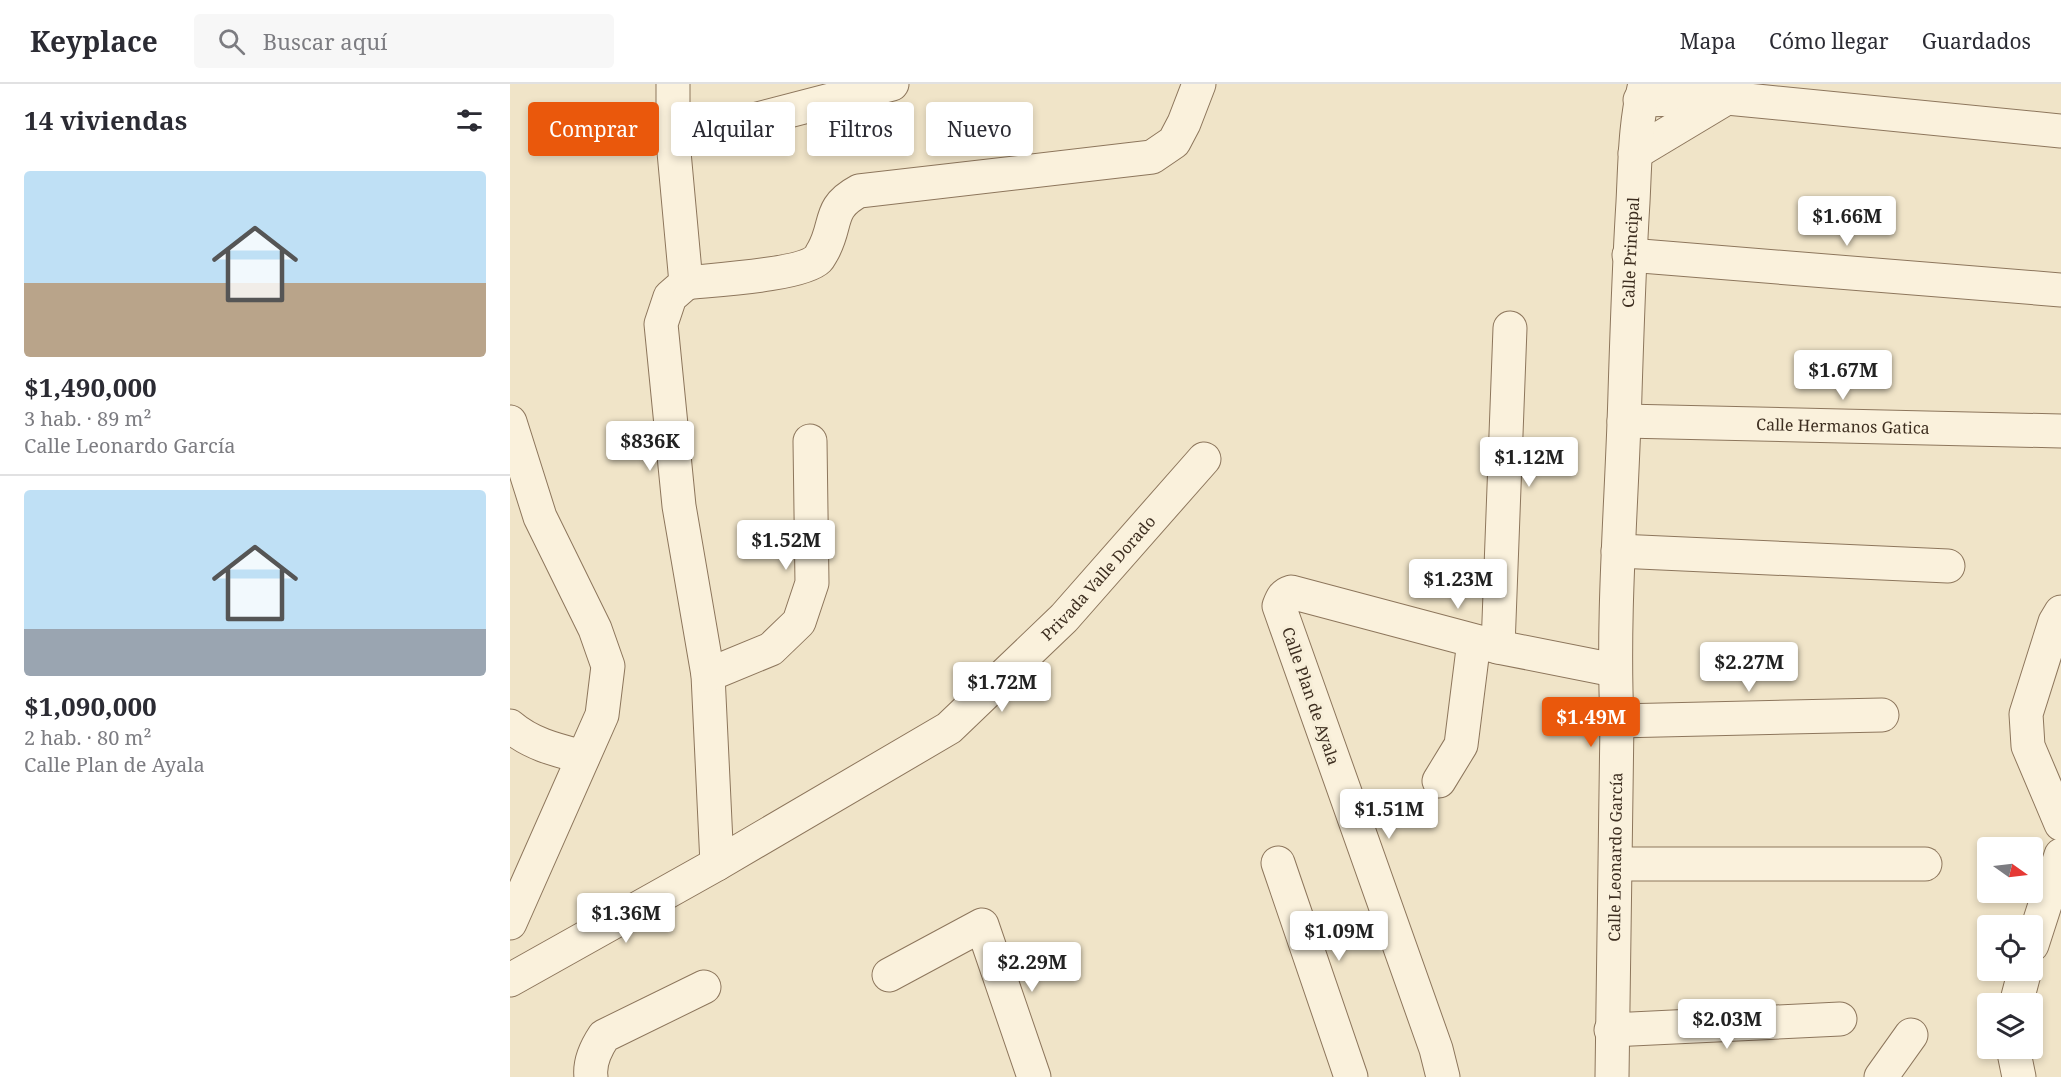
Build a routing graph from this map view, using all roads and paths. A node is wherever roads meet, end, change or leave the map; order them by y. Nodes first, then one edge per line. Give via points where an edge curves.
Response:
1 (674, 84) edge
2 (892, 84) edge
3 (1199, 84) edge
4 (1643, 92) edge
5 (1727, 98) junction
6 (674, 102) edge
7 (795, 109) edge
8 (2061, 131) edge
9 (1635, 153) junction
10 (674, 156) edge
11 (1629, 255) junction
12 (686, 283) junction
13 (2061, 290) edge
14 (1510, 328) dead end
15 (1624, 421) junction
16 (510, 422) edge
17 (2061, 431) edge
18 (810, 441) dead end
19 (1204, 459) dead end
20 (1618, 551) junction
21 (1948, 566) dead end
22 (2061, 612) edge
23 (1486, 644) junction
24 (1614, 670) junction
25 (708, 675) junction
26 (1882, 715) dead end
27 (1617, 721) junction
28 (510, 726) edge
29 (583, 757) junction
30 (1438, 781) dead end
31 (2061, 824) edge
32 (2061, 855) edge
33 (1278, 863) dead end
34 (717, 864) junction
35 (1616, 864) junction
36 (1925, 864) dead end
37 (2042, 915) edge
38 (510, 923) edge
39 (510, 943) edge
40 (889, 975) dead end
41 (518, 976) edge
42 (704, 987) dead end
43 (1840, 1019) dead end
44 (1611, 1030) junction
45 (1911, 1035) dead end
46 (2015, 1059) edge
47 (591, 1077) edge
48 (1034, 1077) edge
49 (1351, 1077) edge
50 (1443, 1077) edge
51 (1612, 1077) edge
52 (1881, 1077) edge
53 (2019, 1077) edge

1 - 6 street
2 - 7 street
3 - 12 street via 1174,142 1152,157 859,191 845,198 835,212 828,242 818,260 797,269
4 - 5 street
4 - 9 street, Calle Principal
5 - 8 street
5 - 9 street
9 - 11 street, Calle Principal
10 - 12 street
11 - 13 street
11 - 15 street, Calle Principal
12 - 25 street via 670,297 661,324 679,506
14 - 23 street
15 - 17 street, Calle Hermanos Gatica
15 - 20 street, Calle Leonardo García
16 - 29 street via 540,517 595,629 608,666 602,715
18 - 25 street via 812,583 799,622 771,649
19 - 34 street, Privada Valle Dorado via 1064,618 949,728
20 - 21 street
20 - 24 street, Calle Leonardo García
22 - 31 street via 2026,714 2028,746
23 - 24 street
23 - 30 street via 1461,745
23 - 50 street, Calle Plan de Ayala via 1291,591 1279,606
24 - 27 street, Calle Leonardo García
25 - 34 street
26 - 27 street
27 - 35 street, Calle Leonardo García
28 - 29 street via 524,738
29 - 38 street
32 - 37 street
33 - 49 street
34 - 41 street, Privada Valle Dorado
35 - 36 street
35 - 44 street, Calle Leonardo García
39 - 41 street
40 - 48 street via 982,925
42 - 47 street via 604,1036 595,1049
43 - 44 street
44 - 51 street, Calle Leonardo García
45 - 52 street
46 - 53 street

